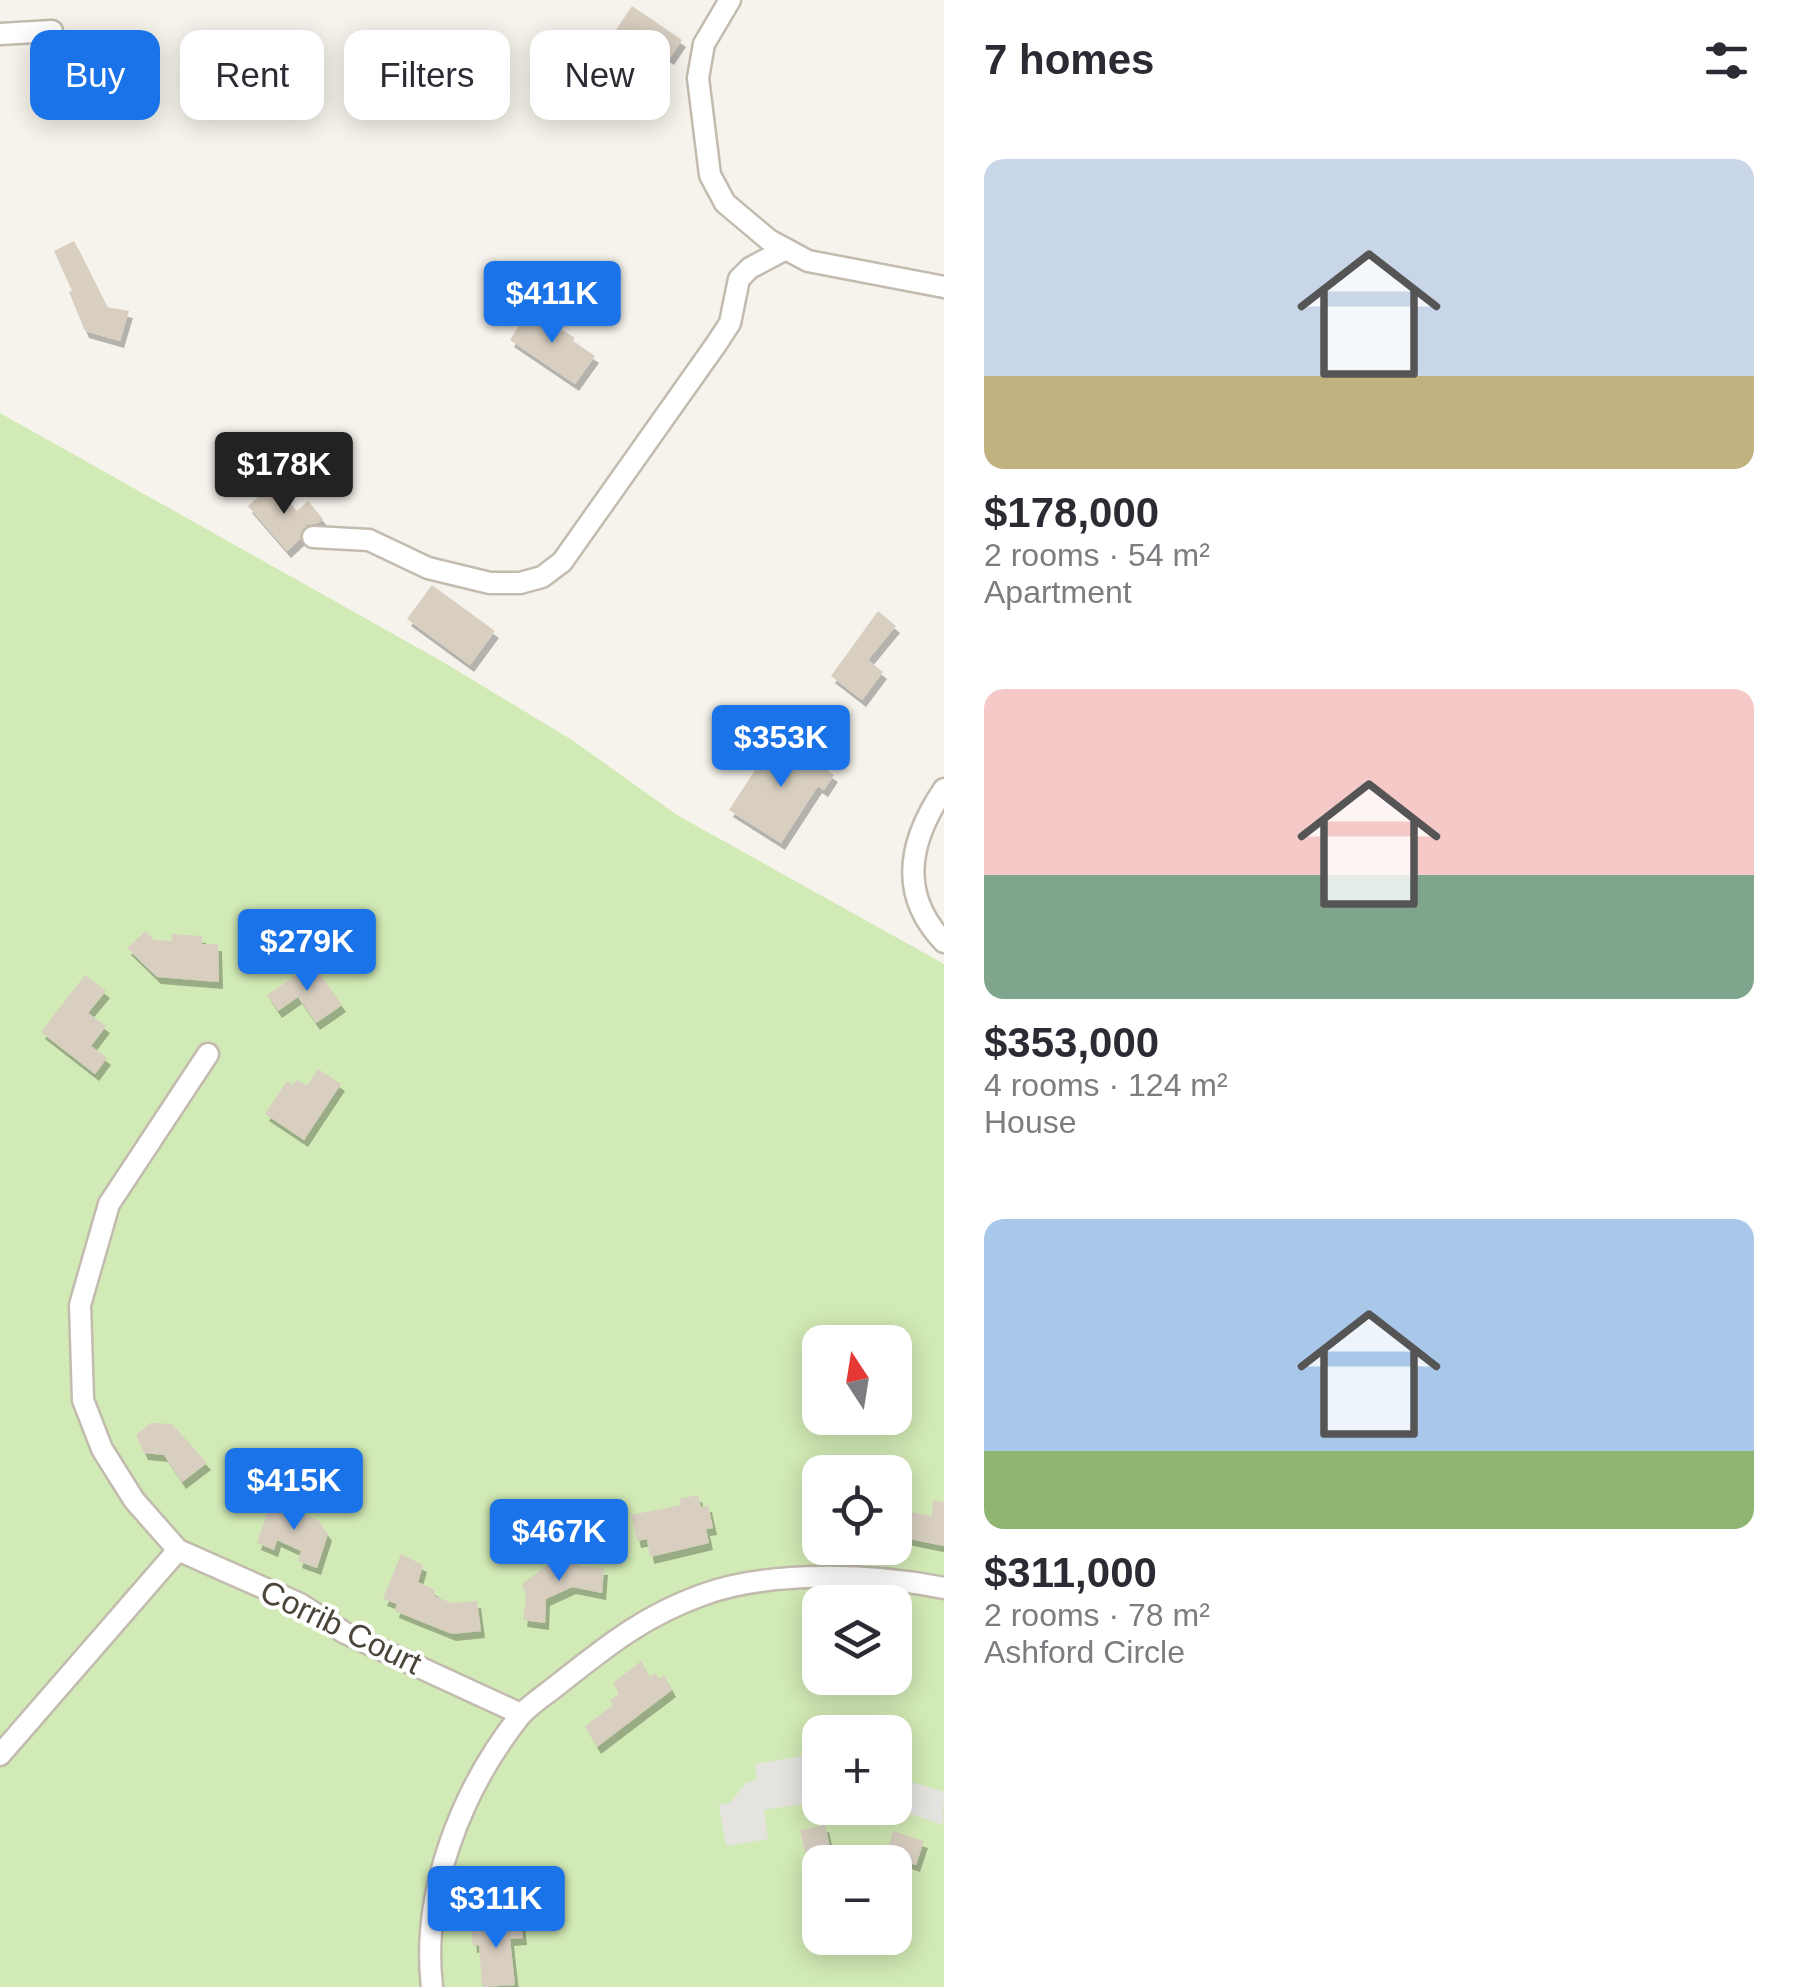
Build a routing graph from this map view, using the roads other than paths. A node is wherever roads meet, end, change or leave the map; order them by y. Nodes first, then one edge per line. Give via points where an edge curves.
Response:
1 (730, 0) edge
2 (30, 33) edge
3 (0, 34) edge
4 (786, 249) junction
5 (944, 287) edge
6 (313, 537) dead end
7 (944, 789) edge
8 (944, 942) edge
9 (208, 1054) dead end
10 (178, 1550) junction
11 (944, 1588) edge
12 (521, 1714) junction
13 (0, 1755) edge
14 (432, 1987) edge

1 - 4 street via 704,44 698,78 710,175 725,203
2 - 3 street
4 - 5 street via 808,261
4 - 6 street via 740,279 730,324 718,343 562,562 542,577 490,583 428,568 369,540
7 - 8 street via 923,821 913,856 920,904
9 - 10 street, Corrib Court via 110,1204 80,1305 82,1400 134,1500
10 - 12 street, Corrib Court
10 - 13 street
11 - 12 street via 830,1577 706,1593 641,1621
12 - 14 street via 450,1842 437,1889

